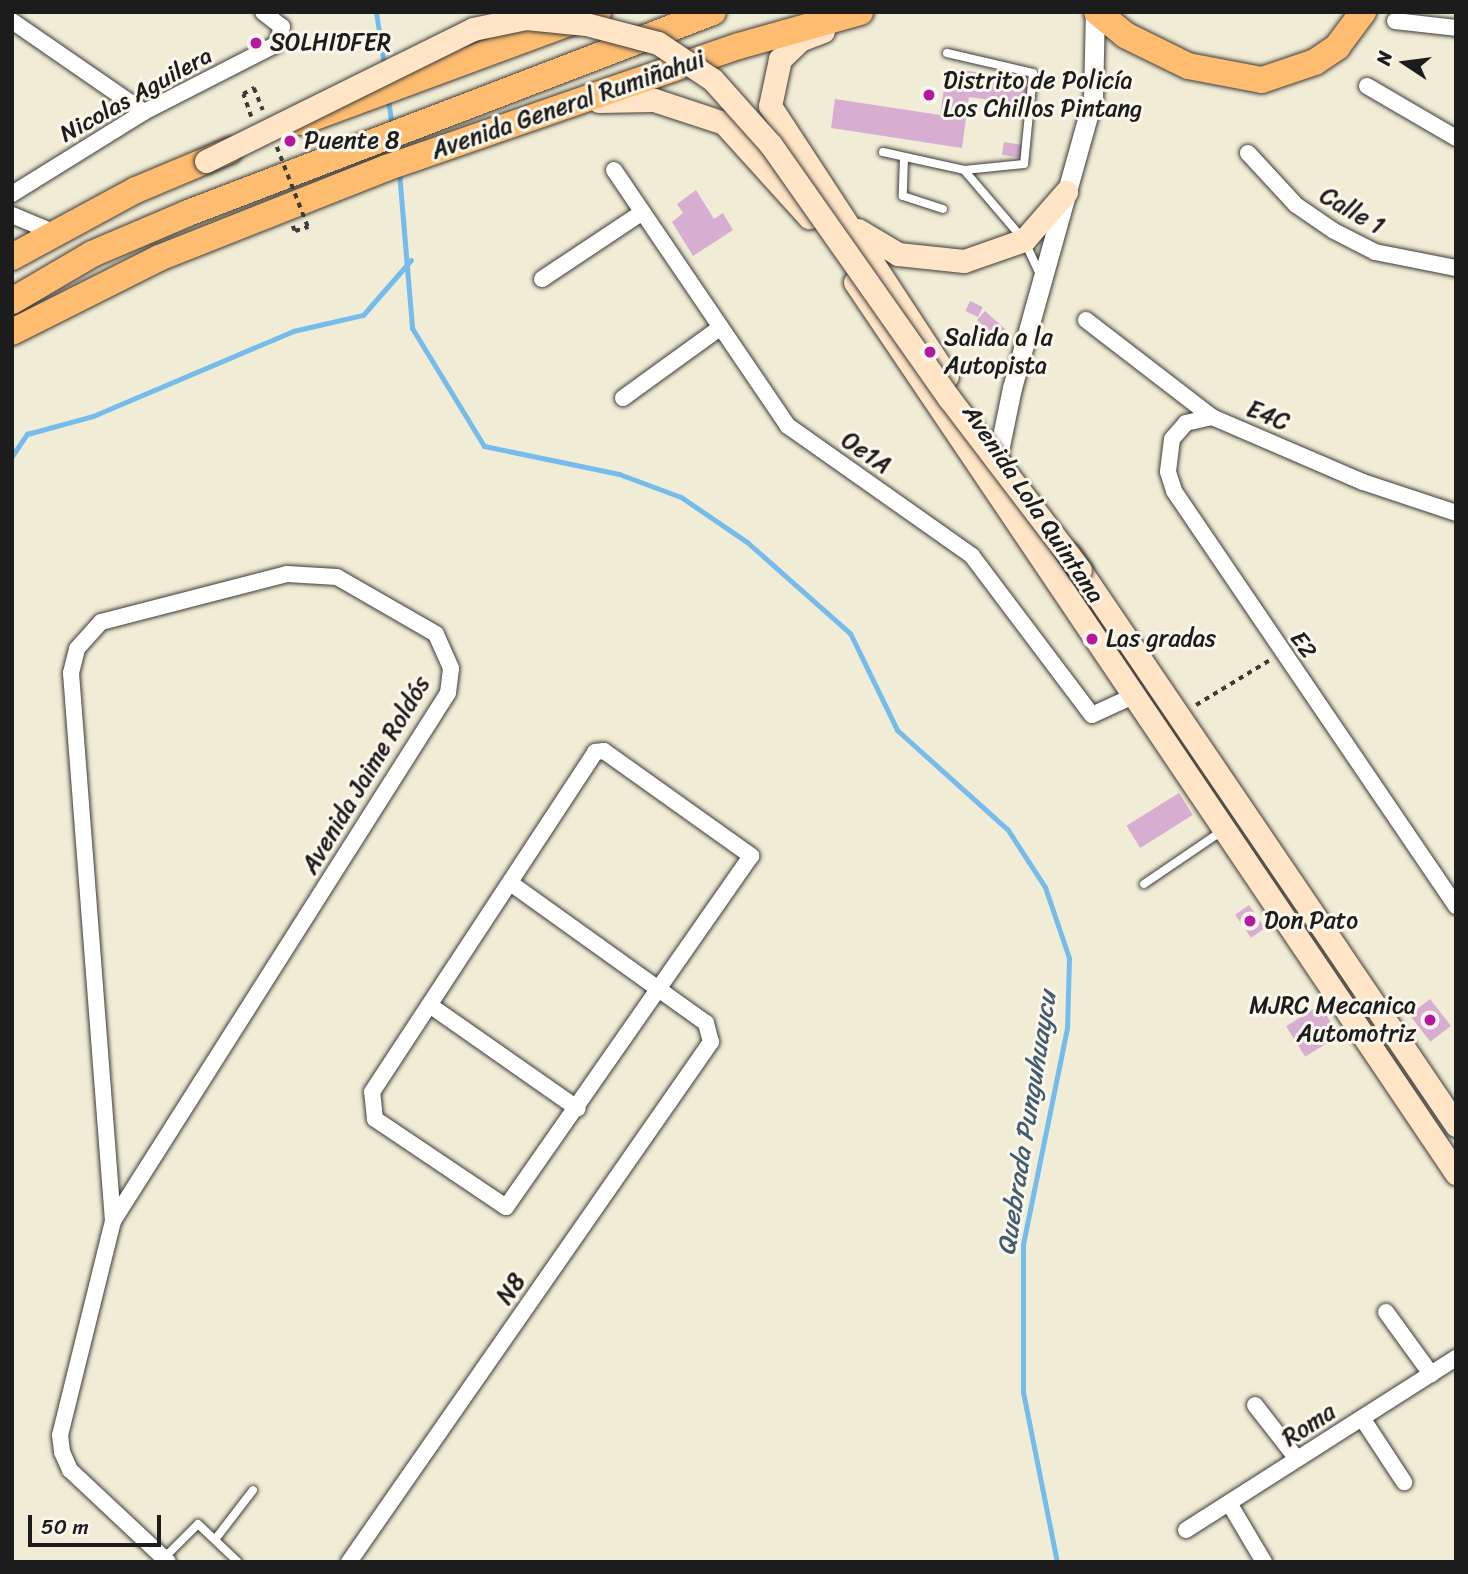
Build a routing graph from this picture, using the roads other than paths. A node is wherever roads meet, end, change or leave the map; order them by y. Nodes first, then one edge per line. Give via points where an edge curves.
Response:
1 (263, 12) edge
2 (713, 12) edge
3 (860, 12) edge
4 (870, 12) edge
5 (1096, 12) edge
6 (1363, 12) edge
7 (592, 18) edge
8 (12, 21) edge
9 (1395, 21) dead end
10 (1456, 29) edge
11 (947, 53) dead end
12 (1367, 86) dead end
13 (144, 112) junction
14 (1456, 138) edge
15 (435, 150) junction
16 (883, 152) dead end
17 (1248, 153) dead end
18 (904, 158) junction
19 (206, 161) junction
20 (614, 170) dead end
21 (964, 170) junction
22 (1066, 192) junction
23 (12, 194) edge
24 (943, 209) dead end
25 (640, 214) junction
26 (12, 215) edge
27 (843, 215) junction
28 (55, 233) junction
29 (1024, 240) junction
30 (12, 257) edge
31 (1456, 268) edge
32 (1041, 278) junction
33 (541, 279) dead end
34 (12, 301) edge
35 (1086, 320) dead end
36 (717, 331) junction
37 (12, 332) edge
38 (624, 398) dead end
39 (1212, 418) junction
40 (998, 450) junction
41 (992, 491) junction
42 (1456, 513) edge
43 (1080, 570) junction
44 (1131, 697) junction
45 (1223, 831) junction
46 (512, 884) junction
47 (1144, 884) dead end
48 (1456, 906) edge
49 (663, 989) junction
50 (431, 1006) junction
51 (578, 1109) junction
52 (1456, 1125) edge
53 (1456, 1173) edge
54 (113, 1221) junction
55 (1386, 1312) dead end
56 (1456, 1358) edge
57 (1431, 1374) junction
58 (1255, 1405) dead end
59 (1362, 1418) junction
60 (1297, 1459) junction
61 (1404, 1482) dead end
62 (253, 1490) dead end
63 (1229, 1503) junction
64 (1186, 1530) dead end
65 (217, 1537) junction
66 (166, 1560) edge
67 (238, 1562) edge
68 (349, 1562) edge
69 (1264, 1562) edge

1 - 13 street, Nicolas Aguilera via 282,27 281,36 264,52
2 - 34 main road via 92,254
3 - 15 main road, Avenida General Rumiñahui via 739,46
4 - 27 main road, Avenida Lola Quintana via 800,40 780,59 770,89 778,124
5 - 6 main road via 1125,35 1188,66 1262,80 1315,62 1345,39
5 - 22 street via 1094,87
7 - 19 main road
7 - 19 main road, Avenida Lola Quintana, bridge via 526,18 473,29 416,51
7 - 43 main road, Avenida Lola Quintana, bridge via 658,43 721,89 771,145 948,398
8 - 13 street
9 - 10 street
11 - 21 lane via 1028,69 1035,81 1024,164
12 - 14 street
13 - 23 street, Nicolas Aguilera
15 - 37 main road, Avenida General Rumiñahui via 159,257
15 - 41 main road, Avenida Lola Quintana via 609,98 654,100 724,123 772,169 823,233
16 - 18 lane
17 - 31 street, Calle 1 via 1296,205 1334,231 1375,252
18 - 21 lane
18 - 24 lane via 903,195
19 - 28 main road
20 - 25 street, Oe1A
21 - 29 lane
22 - 29 main road
22 - 32 street
25 - 33 street
25 - 36 street, Oe1A
26 - 28 street
27 - 29 main road via 877,244 920,260 964,261
27 - 40 main road, Avenida Lola Quintana
28 - 30 main road
29 - 32 lane
32 - 40 street
35 - 39 street, E4C
36 - 38 street
36 - 44 street, Oe1A via 788,426 972,556 1092,715
39 - 42 street, E4C via 1363,482
39 - 48 street, E2 via 1177,429 1168,472 1187,516
40 - 41 street
40 - 43 main road, Avenida Lola Quintana
41 - 44 main road, Avenida Lola Quintana
43 - 52 main road, Avenida Lola Quintana
44 - 45 main road, Avenida Lola Quintana
45 - 47 lane
45 - 53 main road, Avenida Lola Quintana
46 - 49 street
46 - 49 street via 595,752 612,755 744,846 751,856 748,867
46 - 50 street
49 - 51 street
49 - 68 street, N8 via 706,1023 710,1042
50 - 51 street
50 - 51 street via 372,1092 370,1107 375,1119 485,1197 513,1204
54 - 54 street, Avenida Jaime Roldós via 71,673 77,649 101,622 287,574 337,577 436,635 452,668 448,693
54 - 66 street, Avenida Jaime Roldós via 60,1435 62,1452 71,1470
55 - 57 street
56 - 57 street, Roma
57 - 59 street, Roma
58 - 60 street
59 - 60 street, Roma
59 - 61 street
60 - 63 street, Roma
62 - 65 lane
63 - 64 street, Roma
63 - 69 street
65 - 66 lane via 205,1526 192,1526
65 - 67 lane

